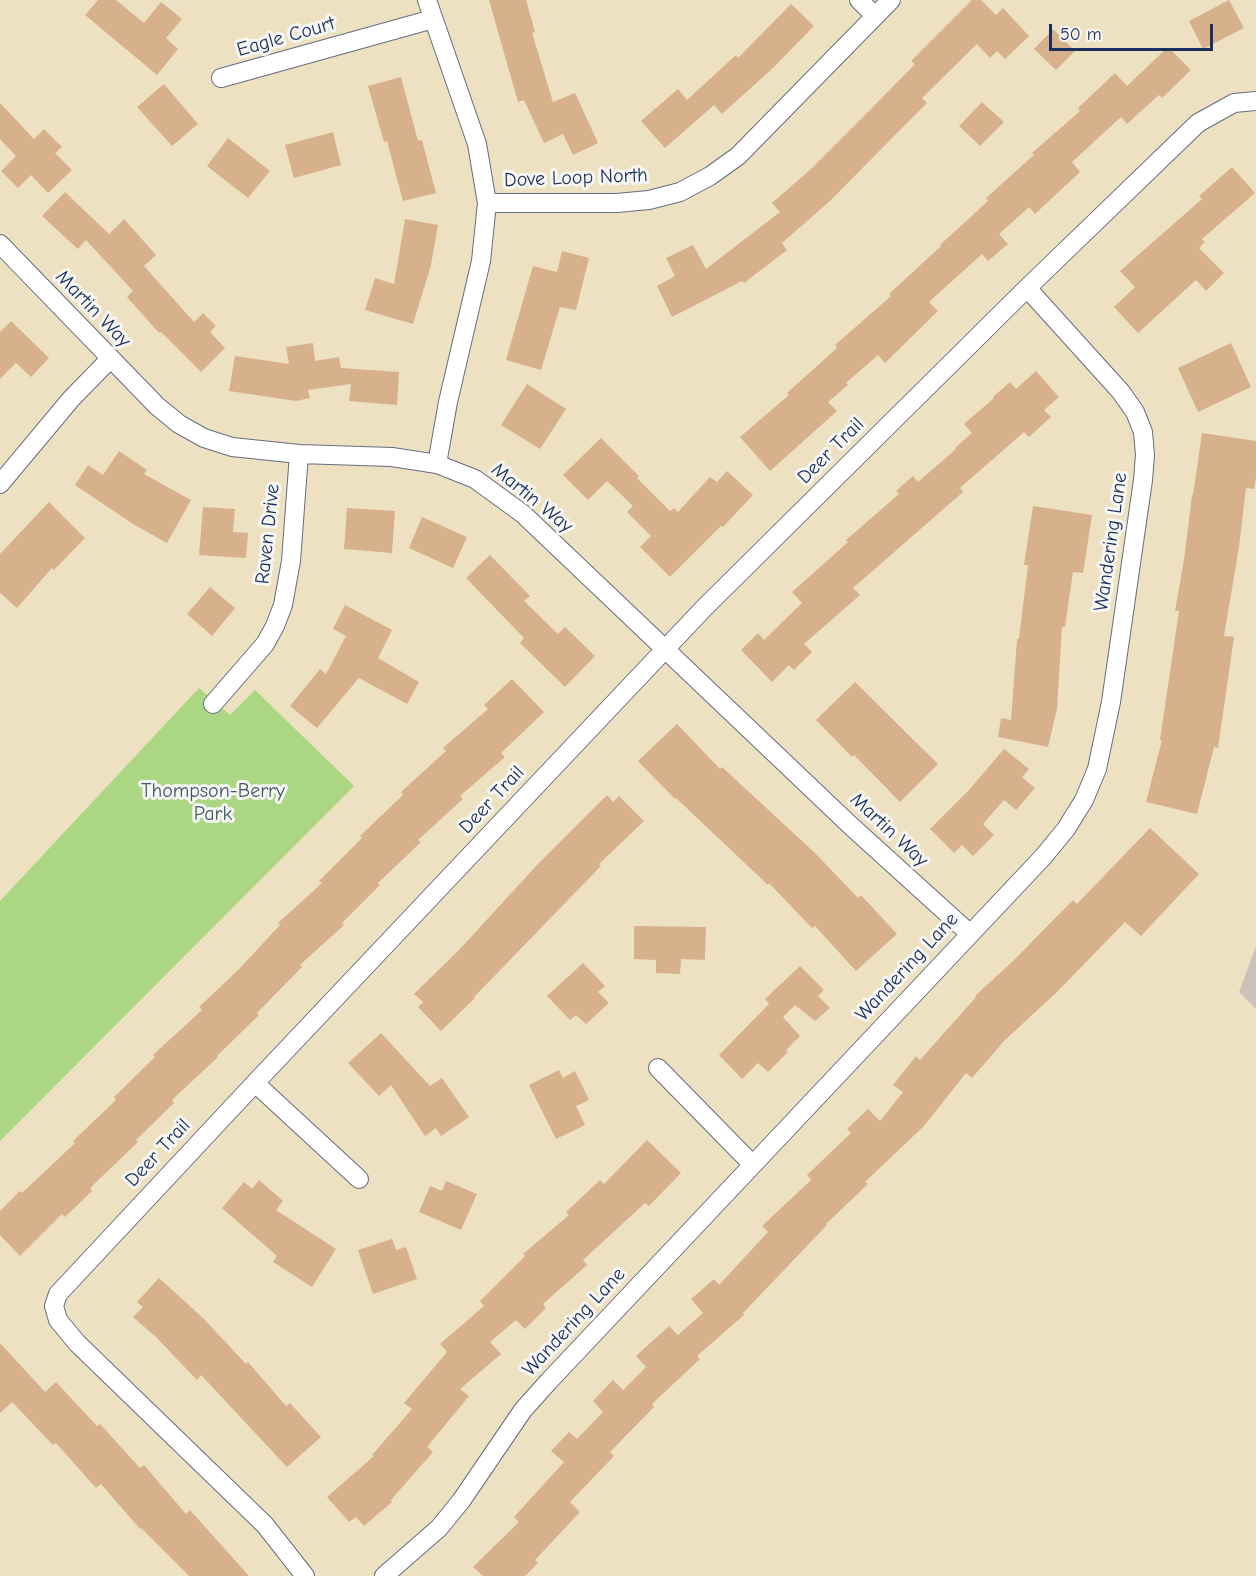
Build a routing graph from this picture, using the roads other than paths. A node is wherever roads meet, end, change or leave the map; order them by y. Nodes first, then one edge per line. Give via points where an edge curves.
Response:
1 (427, 0) edge
2 (859, 0) edge
3 (891, 0) edge
4 (875, 16) junction
5 (433, 19) junction
6 (221, 78) dead end
7 (1256, 101) edge
8 (487, 202) junction
9 (0, 244) edge
10 (1027, 288) junction
11 (110, 359) junction
12 (299, 454) junction
13 (437, 464) junction
14 (0, 484) edge
15 (665, 649) junction
16 (213, 704) dead end
17 (969, 933) junction
18 (658, 1068) dead end
19 (255, 1083) junction
20 (752, 1164) junction
21 (359, 1179) dead end
22 (305, 1576) edge
23 (384, 1576) edge

1 - 5 street
2 - 4 street
3 - 4 street, Dove Loop North
4 - 8 street, Dove Loop North via 738,156 710,177 680,192 617,203
5 - 6 street, Eagle Court
5 - 8 street via 477,144
7 - 10 street, Deer Trail via 1234,103 1198,123
8 - 13 street, Dove Loop North via 481,261
9 - 11 street, Martin Way
10 - 15 street, Deer Trail
10 - 17 street, Wandering Lane via 1135,412 1143,432 1143,480 1111,702 1097,769 1066,829
11 - 12 street, Martin Way via 157,406 204,438 232,447
11 - 14 street via 70,399
12 - 13 street, Martin Way via 392,457
12 - 16 street, Raven Drive via 291,561 283,605 265,644
13 - 15 street, Martin Way via 475,479 523,514
15 - 17 street, Martin Way
15 - 19 street, Deer Trail
17 - 20 street, Wandering Lane
18 - 20 street
19 - 21 street
19 - 22 street, Deer Trail via 65,1285 54,1306 58,1320 77,1343 265,1525
20 - 23 street, Wandering Lane via 530,1403 439,1528

